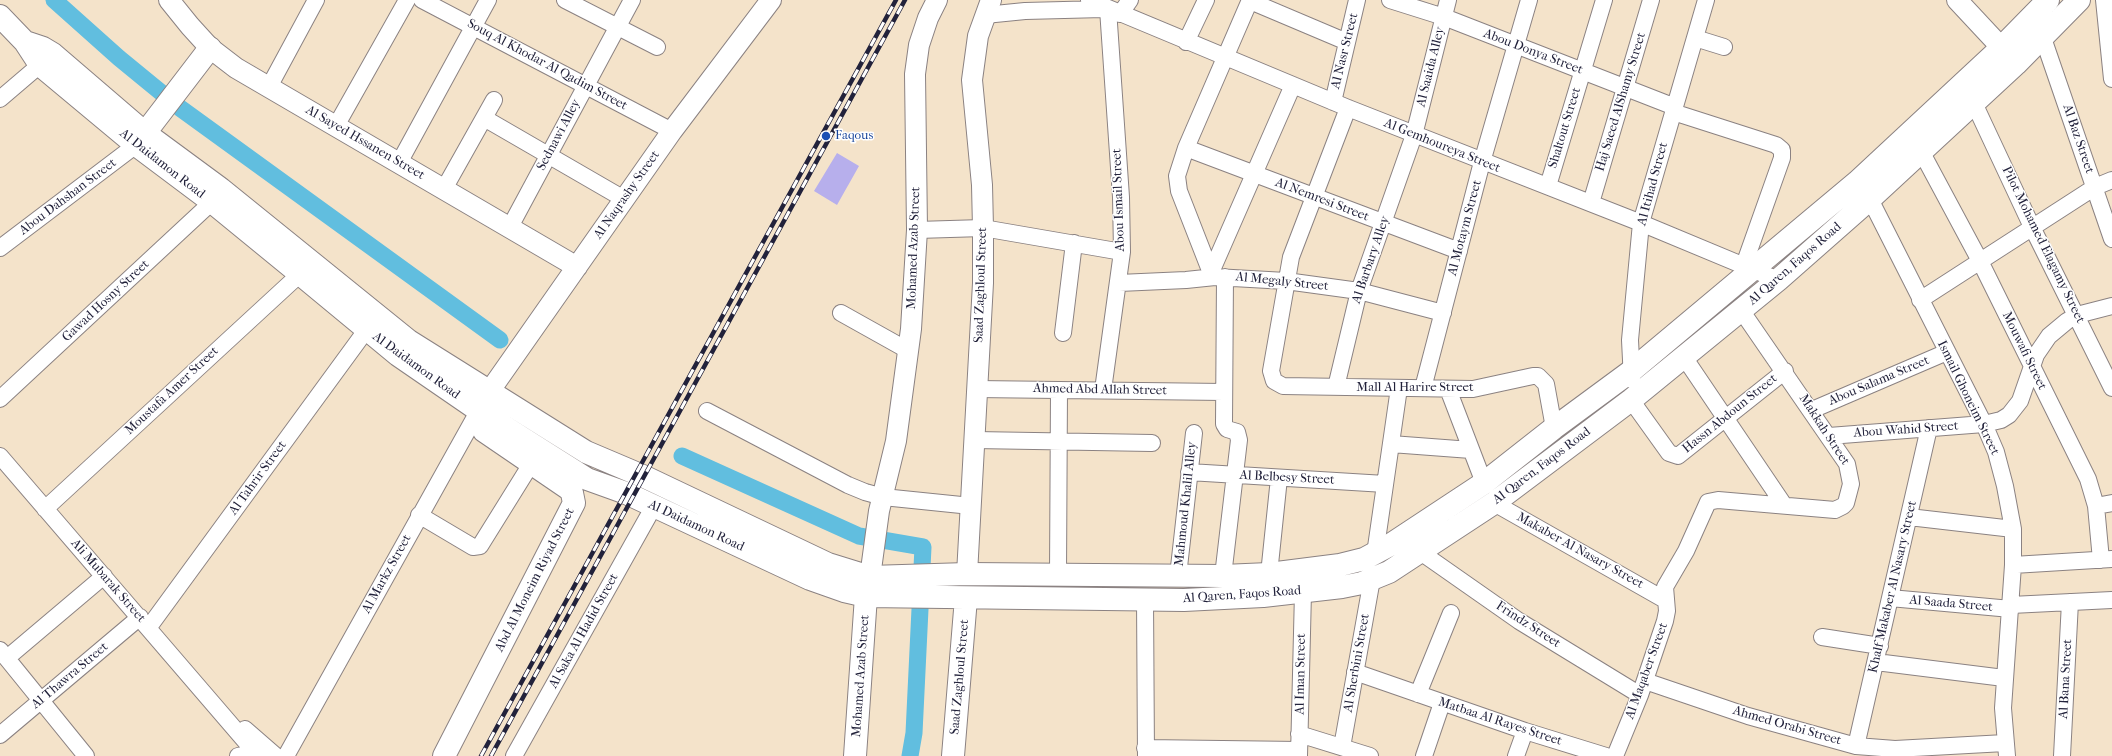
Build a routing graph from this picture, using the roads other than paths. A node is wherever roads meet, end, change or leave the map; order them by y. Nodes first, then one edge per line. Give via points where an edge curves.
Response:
1 (169, 0) edge
2 (316, 0) edge
3 (408, 0) edge
4 (422, 0) edge
5 (488, 0) edge
6 (565, 0) edge
7 (632, 0) edge
8 (771, 0) edge
9 (937, 0) edge
10 (1089, 0) edge
11 (1130, 0) edge
12 (1206, 0) edge
13 (1357, 0) edge
14 (1390, 0) edge
15 (1448, 0) edge
16 (1529, 0) edge
17 (1604, 0) edge
18 (1651, 0) edge
19 (1706, 0) edge
20 (1957, 0) edge
21 (2048, 0) edge
22 (2079, 0) edge
23 (2104, 0) edge
24 (1248, 1) edge
25 (988, 7) edge
26 (1114, 12) junction
27 (0, 16) edge
28 (1444, 17) junction
29 (474, 26) junction
30 (617, 27) junction
31 (1695, 38) junction
32 (2043, 38) junction
33 (1186, 42) junction
34 (1347, 42) junction
35 (1516, 46) junction
36 (657, 47) dead end
37 (1724, 47) dead end
38 (210, 48) junction
39 (2002, 48) junction
40 (2111, 51) edge
41 (1224, 58) junction
42 (46, 60) junction
43 (2016, 64) junction
44 (1582, 71) junction
45 (2112, 79) edge
46 (1293, 85) junction
47 (585, 86) junction
48 (269, 87) junction
49 (1625, 87) junction
50 (0, 99) edge
51 (494, 100) dead end
52 (1333, 102) junction
53 (1974, 103) junction
54 (1348, 108) junction
55 (1674, 110) junction
56 (484, 118) junction
57 (336, 126) junction
58 (672, 131) junction
59 (145, 133) junction
60 (1414, 135) junction
61 (1186, 148) junction
62 (1921, 151) junction
63 (548, 155) junction
64 (1482, 162) junction
65 (399, 163) junction
66 (1254, 174) junction
67 (2112, 180) edge
68 (1548, 186) junction
69 (2095, 187) junction
70 (444, 189) junction
71 (1314, 197) junction
72 (624, 199) junction
73 (1870, 199) junction
74 (212, 202) junction
75 (1590, 203) junction
76 (1384, 223) junction
77 (1641, 223) junction
78 (510, 227) junction
79 (2032, 227) junction
80 (983, 228) junction
81 (917, 230) junction
82 (2112, 239) edge
83 (1074, 243) junction
84 (1, 246) edge
85 (1459, 251) junction
86 (1122, 252) junction
87 (1980, 261) junction
88 (577, 267) junction
89 (1749, 267) junction
90 (300, 274) junction
91 (1215, 276) junction
92 (1778, 280) junction
93 (1286, 282) junction
94 (1119, 283) junction
95 (1359, 291) junction
96 (1920, 300) junction
97 (2112, 306) edge
98 (1742, 310) junction
99 (841, 313) dead end
100 (1443, 313) junction
101 (2077, 315) junction
102 (367, 329) junction
103 (1063, 333) dead end
104 (403, 348) junction
105 (909, 351) junction
106 (1947, 352) junction
107 (1684, 357) junction
108 (2032, 366) junction
109 (1785, 371) junction
110 (1630, 372) junction
111 (1336, 388) junction
112 (1399, 388) junction
113 (1423, 388) junction
114 (2112, 388) edge
115 (976, 389) junction
116 (1448, 389) junction
117 (1059, 390) junction
118 (1103, 390) junction
119 (1224, 392) junction
120 (1633, 398) junction
121 (0, 399) edge
122 (479, 408) junction
123 (1812, 410) junction
124 (707, 411) dead end
125 (1725, 418) junction
126 (1984, 424) junction
127 (1554, 428) junction
128 (1929, 428) junction
129 (1194, 433) dead end
130 (1829, 436) junction
131 (974, 440) junction
132 (1059, 443) junction
133 (1152, 443) dead end
134 (1391, 444) junction
135 (1471, 450) junction
136 (0, 456) edge
137 (532, 464) junction
138 (1189, 472) junction
139 (1234, 476) junction
140 (1279, 478) junction
141 (1484, 483) junction
142 (1385, 484) junction
143 (1494, 503) junction
144 (2112, 503) edge
145 (881, 504) junction
146 (1784, 505) junction
147 (654, 506) junction
148 (970, 506) junction
149 (2096, 506) junction
150 (45, 509) junction
151 (419, 515) junction
152 (1909, 517) junction
153 (2012, 529) junction
154 (749, 539) junction
155 (1419, 551) junction
156 (1375, 554) junction
157 (2106, 559) edge
158 (2013, 565) junction
159 (967, 574) junction
160 (1269, 574) junction
161 (1058, 575) junction
162 (104, 576) junction
163 (1178, 576) junction
164 (1223, 576) junction
165 (1372, 579) junction
166 (876, 581) junction
167 (1302, 592) junction
168 (966, 598) junction
169 (1890, 598) junction
170 (1145, 599) junction
171 (1665, 600) junction
172 (2112, 600) edge
173 (2070, 602) junction
174 (2011, 607) junction
175 (1451, 613) dead end
176 (144, 622) junction
177 (1822, 637) dead end
178 (1880, 646) junction
179 (3, 654) edge
180 (1876, 662) junction
181 (1355, 672) junction
182 (2004, 678) junction
183 (1642, 688) junction
184 (1418, 694) junction
185 (40, 700) junction
186 (1442, 703) junction
187 (216, 706) junction
188 (1526, 731) junction
189 (1299, 734) junction
190 (0, 735) edge
191 (1856, 746) junction
192 (1342, 747) junction
193 (2006, 749) edge
194 (1145, 752) edge
195 (1299, 753) edge
196 (257, 754) edge
197 (86, 756) edge
198 (238, 756) edge
199 (276, 756) edge
200 (286, 756) edge
201 (444, 756) edge
202 (514, 756) edge
203 (855, 756) edge
204 (953, 756) edge
205 (1370, 756) edge
206 (1424, 756) edge
207 (1516, 756) edge
208 (1606, 756) edge
209 (1615, 756) edge
210 (2062, 756) edge

1 - 38 street, Al Sayed Hssanen Street
2 - 48 street
3 - 57 street
4 - 29 street, Souq Al Khodar Al Qadim Street
5 - 29 street
6 - 30 street
7 - 30 street, Sednawi Alley
8 - 58 street, Al Naqrashy Street
9 - 81 street, Mohamed Azab Street via 919,45 915,74
10 - 26 street, Al Gemhoureya Street
11 - 26 street
12 - 33 street
13 - 34 street, Al Nasr Street
14 - 28 street, Abou Donya Street
15 - 28 street, Al Saaida Alley
16 - 35 street, Al Motaym Street
17 - 44 street, Shaltout Street
18 - 49 street, Haj Saeed AlShamy Street
19 - 31 street, Al Itihad Street
20 - 39 street
21 - 39 main road, Al Qaren, Faqos Road
22 - 32 main road, Al Qaren, Faqos Road
23 - 40 street
24 - 34 street
24 - 41 street
25 - 26 street, Al Gemhoureya Street
25 - 80 street, Saad Zaghloul Street via 974,58 972,80 982,185
26 - 33 street, Al Gemhoureya Street
26 - 86 street, Abou Ismail Street
27 - 42 main road, Al Daidamon Road via 26,42 43,48
28 - 35 street, Abou Donya Street
28 - 60 street, Al Saaida Alley
29 - 47 street, Souq Al Khodar Al Qadim Street
29 - 65 street
30 - 36 street
30 - 47 street, Sednawi Alley
31 - 37 street
31 - 55 street, Al Itihad Street
32 - 43 main road, Al Qaren, Faqos Road
32 - 69 street, Al Baz Street
33 - 41 street, Al Gemhoureya Street
34 - 52 street, Al Nasr Street
35 - 44 street, Abou Donya Street
35 - 64 street, Al Motaym Street
38 - 48 street, Al Sayed Hssanen Street via 236,68
38 - 59 main road
39 - 43 street
39 - 89 main road, Al Qaren, Faqos Road via 1857,182
40 - 45 street
41 - 46 street, Al Gemhoureya Street
41 - 61 street
42 - 50 street
42 - 59 main road, Al Daidamon Road
43 - 53 main road, Al Qaren, Faqos Road
44 - 49 street, Abou Donya Street
44 - 68 street, Shaltout Street
46 - 52 street, Al Gemhoureya Street
46 - 66 street
47 - 58 street, Souq Al Khodar Al Qadim Street
47 - 63 street, Sednawi Alley
48 - 57 street, Al Sayed Hssanen Street
49 - 55 street, Abou Donya Street
49 - 75 street, Haj Saeed AlShamy Street
51 - 56 street
52 - 54 street, Al Gemhoureya Street
53 - 62 main road, Al Qaren, Faqos Road
53 - 79 street, Pilot Mohamed Elagamy Street
54 - 60 street, Al Gemhoureya Street
54 - 71 street
55 - 77 street, Al Itihad Street
55 - 89 street, Abou Donya Street via 1776,145 1782,150 1782,158
56 - 63 street
56 - 70 street
57 - 65 street, Al Sayed Hssanen Street
58 - 72 street, Al Naqrashy Street
59 - 74 main road, Al Daidamon Road
59 - 84 street, Abou Dahshan Street
59 - 104 main road, Al Daidamon Road via 221,189
60 - 64 street, Al Gemhoureya Street
60 - 76 street, Al Barbary Alley
61 - 66 street, Al Nemresi Street
61 - 91 street via 1178,168 1177,184
62 - 73 main road, Al Qaren, Faqos Road
62 - 87 street, Mouwafi Street
63 - 72 street
63 - 78 street, Sednawi Alley
64 - 68 street, Al Gemhoureya Street
64 - 85 street, Al Motaym Street
65 - 70 street, Al Sayed Hssanen Street
66 - 71 street, Al Nemresi Street
66 - 91 street
67 - 69 street
68 - 75 street, Al Gemhoureya Street
69 - 79 street
69 - 82 street, Al Baz Street
70 - 78 street, Al Sayed Hssanen Street
71 - 76 street, Al Nemresi Street
71 - 93 street via 1291,257
72 - 88 street, Al Naqrashy Street
73 - 92 main road, Al Qaren, Faqos Road
73 - 96 street, Ismail Ghoneim Street
74 - 90 main road, Al Daidamon Road
74 - 121 street, Gawad Hosny Street
75 - 77 street, Al Gemhoureya Street
76 - 85 street, Al Nemresi Street
76 - 95 street, Al Barbary Alley
77 - 89 street, Al Gemhoureya Street
77 - 110 street, Al Itihad Street via 1630,340
78 - 88 street, Al Sayed Hssanen Street
79 - 87 street
79 - 101 street, Pilot Mohamed Elagamy Street
80 - 81 street
80 - 83 street
80 - 115 street, Saad Zaghloul Street via 983,283
81 - 105 street, Mohamed Azab Street
83 - 86 street
83 - 103 street
85 - 100 street, Al Motaym Street
86 - 94 street, Abou Ismail Street
87 - 96 street
87 - 108 street, Mouwafi Street
88 - 122 street, Al Naqrashy Street
89 - 92 street, Al Gemhoureya Street
89 - 110 main road, Al Qaren, Faqos Road
90 - 102 main road, Al Daidamon Road
90 - 150 street, Moustafa Amer Street
91 - 93 street, Al Megaly Street
91 - 94 street, Al Megaly Street
91 - 119 street
92 - 98 main road, Al Qaren, Faqos Road
93 - 95 street, Al Megaly Street
93 - 111 street, Mall Al Harire Street via 1271,370 1274,381 1283,386
94 - 118 street, Abou Ismail Street
95 - 100 street, Al Megaly Street
95 - 111 street, Al Barbary Alley
96 - 106 street, Ismail Ghoneim Street
97 - 101 street
98 - 107 main road, Al Qaren, Faqos Road
98 - 109 street, Makkah Street
99 - 105 street
100 - 113 street, Al Motaym Street
101 - 108 street, Abou Wahid Street via 2049,336
101 - 114 street, Pilot Mohamed Elagamy Street
102 - 104 main road, Al Daidamon Road
102 - 176 street, Al Tahrir Street
104 - 122 main road, Al Daidamon Road
105 - 145 street, Mohamed Azab Street via 896,441
106 - 123 street, Abou Salama Street
106 - 126 street, Ismail Ghoneim Street
107 - 120 main road, Al Qaren, Faqos Road
107 - 125 street
108 - 126 street, Abou Wahid Street via 2024,392 2015,408 2001,420
108 - 149 street, Mouwafi Street via 2088,479
109 - 123 street, Makkah Street
109 - 125 street, Hassn Abdoun Street
110 - 120 street, Al Itihad Street
110 - 127 main road, Al Qaren, Faqos Road
111 - 112 street, Mall Al Harire Street
112 - 113 street, Mall Al Harire Street
112 - 134 street
113 - 116 street, Mall Al Harire Street
115 - 117 street, Ahmed Abd Allah Street
115 - 131 street, Saad Zaghloul Street
116 - 127 street, Mall Al Harire Street via 1484,388 1538,376 1546,384
116 - 135 street
117 - 118 street, Ahmed Abd Allah Street
117 - 132 street
118 - 119 street, Ahmed Abd Allah Street
119 - 139 street via 1224,426 1237,432 1239,436
120 - 125 street, Hassn Abdoun Street via 1669,453 1674,456 1681,454
120 - 143 main road, Al Qaren, Faqos Road
122 - 137 main road, Abd Al Moneim Riyad Street
122 - 147 main road, Al Daidamon Road via 588,479
122 - 151 street, Al Markz Street
122 - 154 main road, Al Daidamon Road via 636,473
123 - 130 street, Makkah Street
124 - 145 street
125 - 146 street
126 - 128 street, Abou Wahid Street
126 - 153 street, Ismail Ghoneim Street via 1996,452
127 - 141 main road, Al Qaren, Faqos Road
128 - 130 street, Abou Wahid Street
128 - 152 street, Khalf Makaber Al Nasary Street
129 - 138 street, Mahmoud Khalil Alley
130 - 146 street, Makkah Street via 1850,470 1851,484 1846,503 1835,510
131 - 132 street
131 - 148 street, Saad Zaghloul Street
132 - 133 street
132 - 161 street
134 - 135 street
134 - 142 street
135 - 141 street
136 - 150 street, Ali Mubarak Street
137 - 151 street via 480,546 473,547
137 - 201 main road, Abd Al Moneim Riyad Street via 569,488 574,498 572,508
138 - 139 street, Al Belbesy Street
138 - 163 street, Mahmoud Khalil Alley
139 - 140 street, Al Belbesy Street
139 - 164 street
140 - 142 street, Al Belbesy Street
140 - 160 street
141 - 156 main road, Al Qaren, Faqos Road
142 - 156 street
143 - 155 main road, Al Qaren, Faqos Road
143 - 171 street, Makaber Al Nasary Street
144 - 149 street
145 - 148 street
145 - 166 street, Mohamed Azab Street
146 - 171 street, Al Maqaber Street via 1718,500 1708,502 1686,551 1668,581
147 - 154 main road, Al Daidamon Road
147 - 202 street, Al Saka Al Hadid Street
148 - 159 street, Saad Zaghloul Street
149 - 157 street, Mouwafi Street
150 - 162 street, Ali Mubarak Street
151 - 200 street, Al Markz Street
152 - 153 street
152 - 169 street, Khalf Makaber Al Nasary Street
153 - 158 street, Ismail Ghoneim Street
154 - 166 main road, Al Daidamon Road via 810,579 844,591
155 - 165 main road, Al Qaren, Faqos Road via 1389,572
155 - 183 street, Frindz Street via 1519,622
156 - 160 main road, Al Qaren, Faqos Road via 1352,563
157 - 158 street
158 - 174 street, Ismail Ghoneim Street
159 - 161 main road, Al Qaren, Faqos Road
159 - 166 main road, Al Qaren, Faqos Road
160 - 164 main road, Al Qaren, Faqos Road
161 - 163 main road, Al Qaren, Faqos Road
162 - 176 street, Ali Mubarak Street
162 - 179 street
163 - 164 main road, Al Qaren, Faqos Road
165 - 167 main road, Al Qaren, Faqos Road via 1347,586
165 - 181 street, Al Sherbini Street
166 - 168 main road, Al Qaren, Faqos Road via 945,598
166 - 203 main road, Mohamed Azab Street
167 - 170 main road, Al Qaren, Faqos Road via 1224,599
167 - 189 street, Al Iman Street
168 - 170 main road, Al Qaren, Faqos Road
168 - 204 main road, Saad Zaghloul Street
169 - 174 street, Al Saada Street
169 - 178 street, Khalf Makaber Al Nasary Street
170 - 194 street
171 - 183 street, Al Maqaber Street via 1665,622
172 - 173 street, Al Saada Street
173 - 174 street, Al Saada Street
173 - 210 street, Al Bana Street
174 - 182 street, Ismail Ghoneim Street
175 - 184 street
176 - 185 street, Al Thawra Street
176 - 187 street, Ali Mubarak Street
177 - 178 street
178 - 180 street, Khalf Makaber Al Nasary Street
179 - 185 street
180 - 182 street
180 - 191 street, Khalf Makaber Al Nasary Street
181 - 184 street, Matbaa Al Rayes Street
181 - 192 street, Al Sherbini Street
182 - 193 street, Ismail Ghoneim Street
183 - 191 street, Ahmed Orabi Street
183 - 209 street, Al Maqaber Street
184 - 186 street, Matbaa Al Rayes Street
185 - 190 street, Al Thawra Street
185 - 197 street
186 - 188 street, Matbaa Al Rayes Street
186 - 206 street
187 - 196 street
187 - 199 street
188 - 207 street
188 - 208 street, Matbaa Al Rayes Street
189 - 192 street
189 - 195 street, Al Iman Street
191 - 193 street, Ahmed Orabi Street via 1895,749
192 - 205 street
194 - 195 street
196 - 198 street

